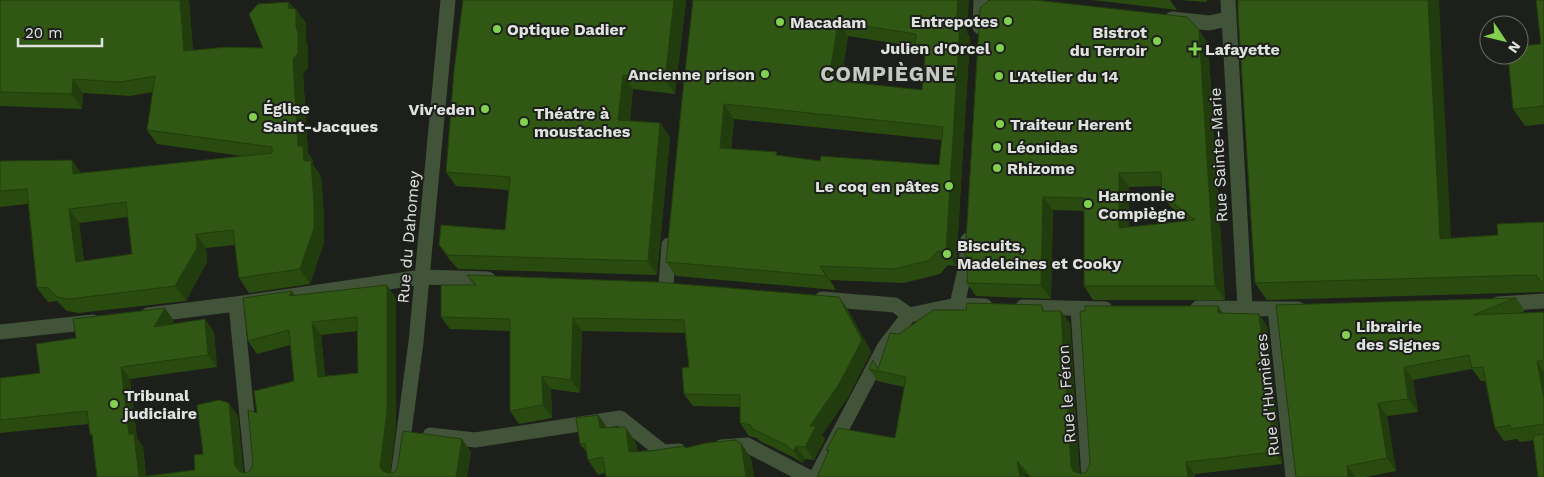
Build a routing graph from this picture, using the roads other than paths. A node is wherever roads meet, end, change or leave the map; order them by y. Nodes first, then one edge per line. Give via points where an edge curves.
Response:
1 (448, 0) edge
2 (982, 0) edge
3 (1228, 0) edge
4 (1159, 18) edge
5 (1228, 18) junction
6 (979, 39) edge
7 (969, 226) edge
8 (671, 227) edge
9 (422, 277) junction
10 (500, 279) edge
11 (685, 286) edge
12 (809, 298) edge
13 (1544, 301) edge
14 (236, 304) junction
15 (1487, 304) edge
16 (957, 305) junction
17 (1185, 308) edge
18 (1245, 308) junction
19 (1314, 308) edge
20 (1078, 309) junction
21 (1117, 309) edge
22 (1275, 309) junction
23 (909, 314) junction
24 (135, 317) edge
25 (106, 320) edge
26 (0, 332) edge
27 (404, 432) junction
28 (710, 448) edge
29 (691, 450) edge
30 (253, 477) edge
31 (398, 477) edge
32 (808, 477) edge
33 (816, 477) edge
34 (1089, 477) edge
35 (1293, 477) edge

1 - 9 street, Rue du Dahomey
2 - 6 street
3 - 5 street, Rue Sainte-Marie
4 - 5 street via 1209,23
5 - 18 street, Rue Sainte-Marie
7 - 16 street via 966,265
8 - 11 street via 660,284
9 - 10 street
9 - 14 street
9 - 27 street, Rue du Dahomey
12 - 23 street via 895,305
13 - 15 street
14 - 24 street
14 - 30 street
16 - 20 street
16 - 23 street
17 - 18 street
18 - 22 street
19 - 22 street
20 - 21 street
20 - 34 street, Rue le Féron
22 - 35 street, Rue d'Humières
23 - 33 street via 885,346
25 - 26 street
27 - 29 street via 475,440 620,418 664,452
27 - 31 street, Rue du Dahomey
28 - 32 street via 747,445

